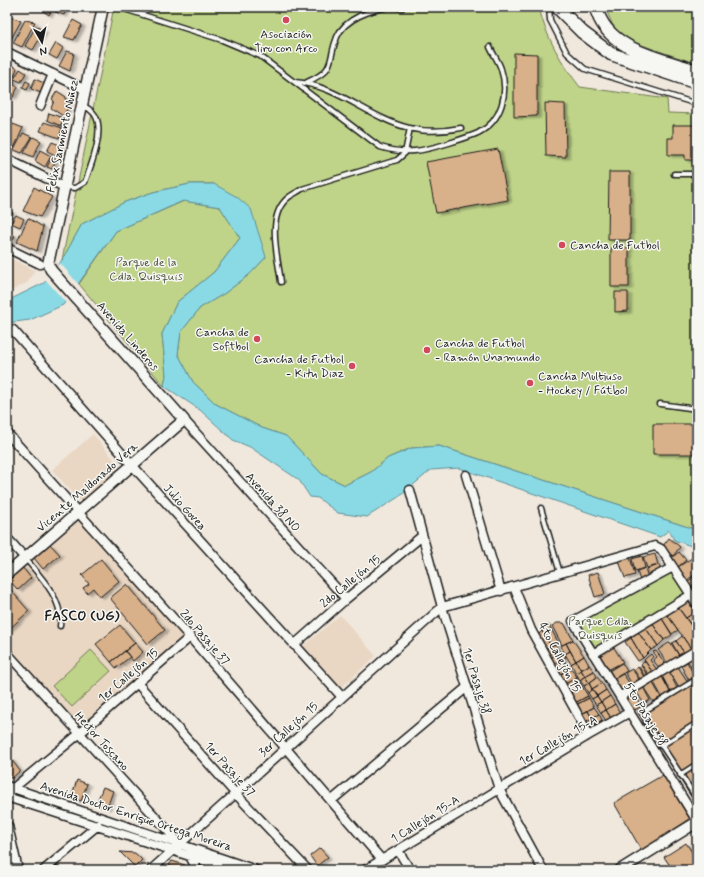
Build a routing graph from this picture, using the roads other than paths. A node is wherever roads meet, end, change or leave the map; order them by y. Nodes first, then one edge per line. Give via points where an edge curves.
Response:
1 (103, 7) edge
2 (118, 7) edge
3 (389, 7) edge
4 (392, 7) edge
5 (549, 7) edge
6 (557, 7) edge
7 (596, 7) edge
8 (402, 8) dead end
9 (490, 47) dead end
10 (7, 52) edge
11 (697, 71) edge
12 (53, 74) junction
13 (295, 82) junction
14 (307, 82) junction
15 (697, 83) edge
16 (86, 90) junction
17 (697, 104) edge
18 (82, 105) junction
19 (40, 106) dead end
20 (410, 128) junction
21 (461, 128) dead end
22 (404, 153) junction
23 (7, 159) edge
24 (674, 174) dead end
25 (697, 174) edge
26 (64, 187) junction
27 (7, 248) edge
28 (40, 264) dead end
29 (51, 270) joint
30 (281, 282) dead end
31 (13, 330) dead end
32 (660, 404) dead end
33 (697, 409) edge
34 (184, 420) junction
35 (7, 433) edge
36 (132, 465) junction
37 (466, 475) dead end
38 (410, 490) dead end
39 (541, 508) dead end
40 (77, 512) junction
41 (422, 536) junction
42 (7, 538) edge
43 (25, 558) junction
44 (673, 567) junction
45 (560, 573) junction
46 (7, 574) edge
47 (514, 587) junction
48 (501, 591) junction
49 (691, 595) junction
50 (346, 599) junction
51 (697, 604) edge
52 (442, 607) junction
53 (60, 626) dead end
54 (190, 637) junction
55 (294, 645) junction
56 (697, 650) edge
57 (7, 653) edge
58 (593, 654) junction
59 (697, 679) edge
60 (137, 683) junction
61 (466, 688) junction
62 (621, 696) junction
63 (342, 698) junction
64 (630, 712) junction
65 (697, 723) edge
66 (79, 734) junction
67 (589, 735) junction
68 (661, 746) junction
69 (285, 749) junction
70 (697, 764) edge
71 (680, 775) junction
72 (499, 788) junction
73 (9, 789) edge
74 (235, 793) junction
75 (7, 797) edge
76 (697, 799) edge
77 (331, 801) junction
78 (697, 821) edge
79 (98, 825) junction
80 (7, 826) edge
81 (180, 844) junction
82 (173, 850) junction
83 (398, 850) junction
84 (189, 851) junction
85 (382, 860) junction
86 (18, 870) edge
87 (44, 870) edge
88 (151, 870) edge
89 (197, 870) edge
90 (233, 870) edge
91 (256, 870) edge
92 (308, 870) edge
93 (365, 870) edge
94 (410, 870) edge
95 (543, 870) edge
96 (620, 870) edge

1 - 16 street, Felix Sarmiento Nuñez
2 - 13 lane via 222,40 260,56
3 - 14 lane via 370,11 350,22 337,37 326,71
4 - 8 lane
5 - 17 lane via 550,20 567,53 585,69
6 - 15 main road via 582,32 611,54
7 - 11 main road via 606,29 622,44
9 - 22 lane via 503,77 504,92 497,118 478,133 438,146
10 - 12 street
12 - 16 street
12 - 19 street
13 - 14 lane
13 - 22 lane via 380,147
14 - 20 lane
16 - 18 street, Felix Sarmiento Nuñez
18 - 26 street, Felix Sarmiento Nuñez
18 - 26 lane via 96,117 97,146 85,182 75,188
20 - 21 lane
20 - 22 lane
22 - 30 lane via 390,163 302,189 288,197 278,210 275,228
23 - 26 street
24 - 25 lane
26 - 29 street, Felix Sarmiento Nuñez via 48,264
27 - 28 street
29 - 34 street, Avenida Linderos
31 - 36 street, Julio Govea
32 - 33 lane
34 - 36 street, Vicente Maldonado Vera
34 - 50 street, Avenida 38 NO
35 - 40 street, 2do Pasaje 37
36 - 40 street, Vicente Maldonado Vera
36 - 55 street, Julio Govea
37 - 48 street
38 - 41 street, 1er Pasaje 38
39 - 45 lane
40 - 43 street, Vicente Maldonado Vera
40 - 54 street, 2do Pasaje 37
41 - 50 street, 2do Callejón 15
41 - 52 street, 1er Pasaje 38
42 - 43 street
43 - 46 street, Vicente Maldonado Vera
43 - 53 lane via 56,600 60,612
44 - 45 street via 661,549 655,546
44 - 49 street
44 - 58 street, 5to Pasaje 38 via 573,621
45 - 47 street
47 - 48 street
47 - 67 street, 4to Callejón 15 via 534,636
48 - 52 street
49 - 51 street
49 - 58 street
50 - 55 street, 2do Callejón 15
52 - 61 street, 1er Pasaje 38
52 - 63 street, 3er Callejón 15
54 - 60 street, 1er Callejón 15
54 - 69 street, 2do Pasaje 37
55 - 63 street, Julio Govea
56 - 62 street
57 - 66 street, Hector Toscano
58 - 62 street, 5to Pasaje 38
59 - 68 lane via 646,710 646,722
60 - 66 street, 1er Callejón 15
60 - 74 street, 1er Pasaje 37
61 - 72 street, 1er Pasaje 38
61 - 77 street
62 - 64 street, 5to Pasaje 38
63 - 69 street, 3er Callejón 15
64 - 67 street, 1er Callejón 15-A
64 - 78 street, 5to Pasaje 38
65 - 68 lane
66 - 73 street, 1er Callejón 15
66 - 81 street, Hector Toscano
67 - 72 street, 1er Callejón 15-A
68 - 71 lane
69 - 74 street, 3er Callejón 15
69 - 77 street, 2do Pasaje 37
70 - 71 lane
71 - 76 lane
72 - 83 street, 1 Callejón 15-A
72 - 95 street, 1er Pasaje 38
73 - 81 street, Avenida Doctor Enrique Ortega Moreira
74 - 81 street, 3er Callejón 15
74 - 92 street, 1er Pasaje 37
75 - 79 street, Avenida Doctor Enrique Ortega Moreira
77 - 85 street, 2do Pasaje 37
78 - 96 street
79 - 82 street, Avenida Doctor Enrique Ortega Moreira
79 - 87 street
80 - 86 street
81 - 82 street, 3er Callejón 15
81 - 84 street, Avenida Doctor Enrique Ortega Moreira
82 - 84 street, Avenida Doctor Enrique Ortega Moreira
82 - 88 street, 3er Callejón 15
83 - 85 street, 1 Callejón 15-A
83 - 94 street
84 - 89 street
84 - 90 street, Avenida Doctor Enrique Ortega Moreira
84 - 91 street, Avenida Doctor Enrique Ortega Moreira
85 - 93 street, 1 Callejón 15-A

